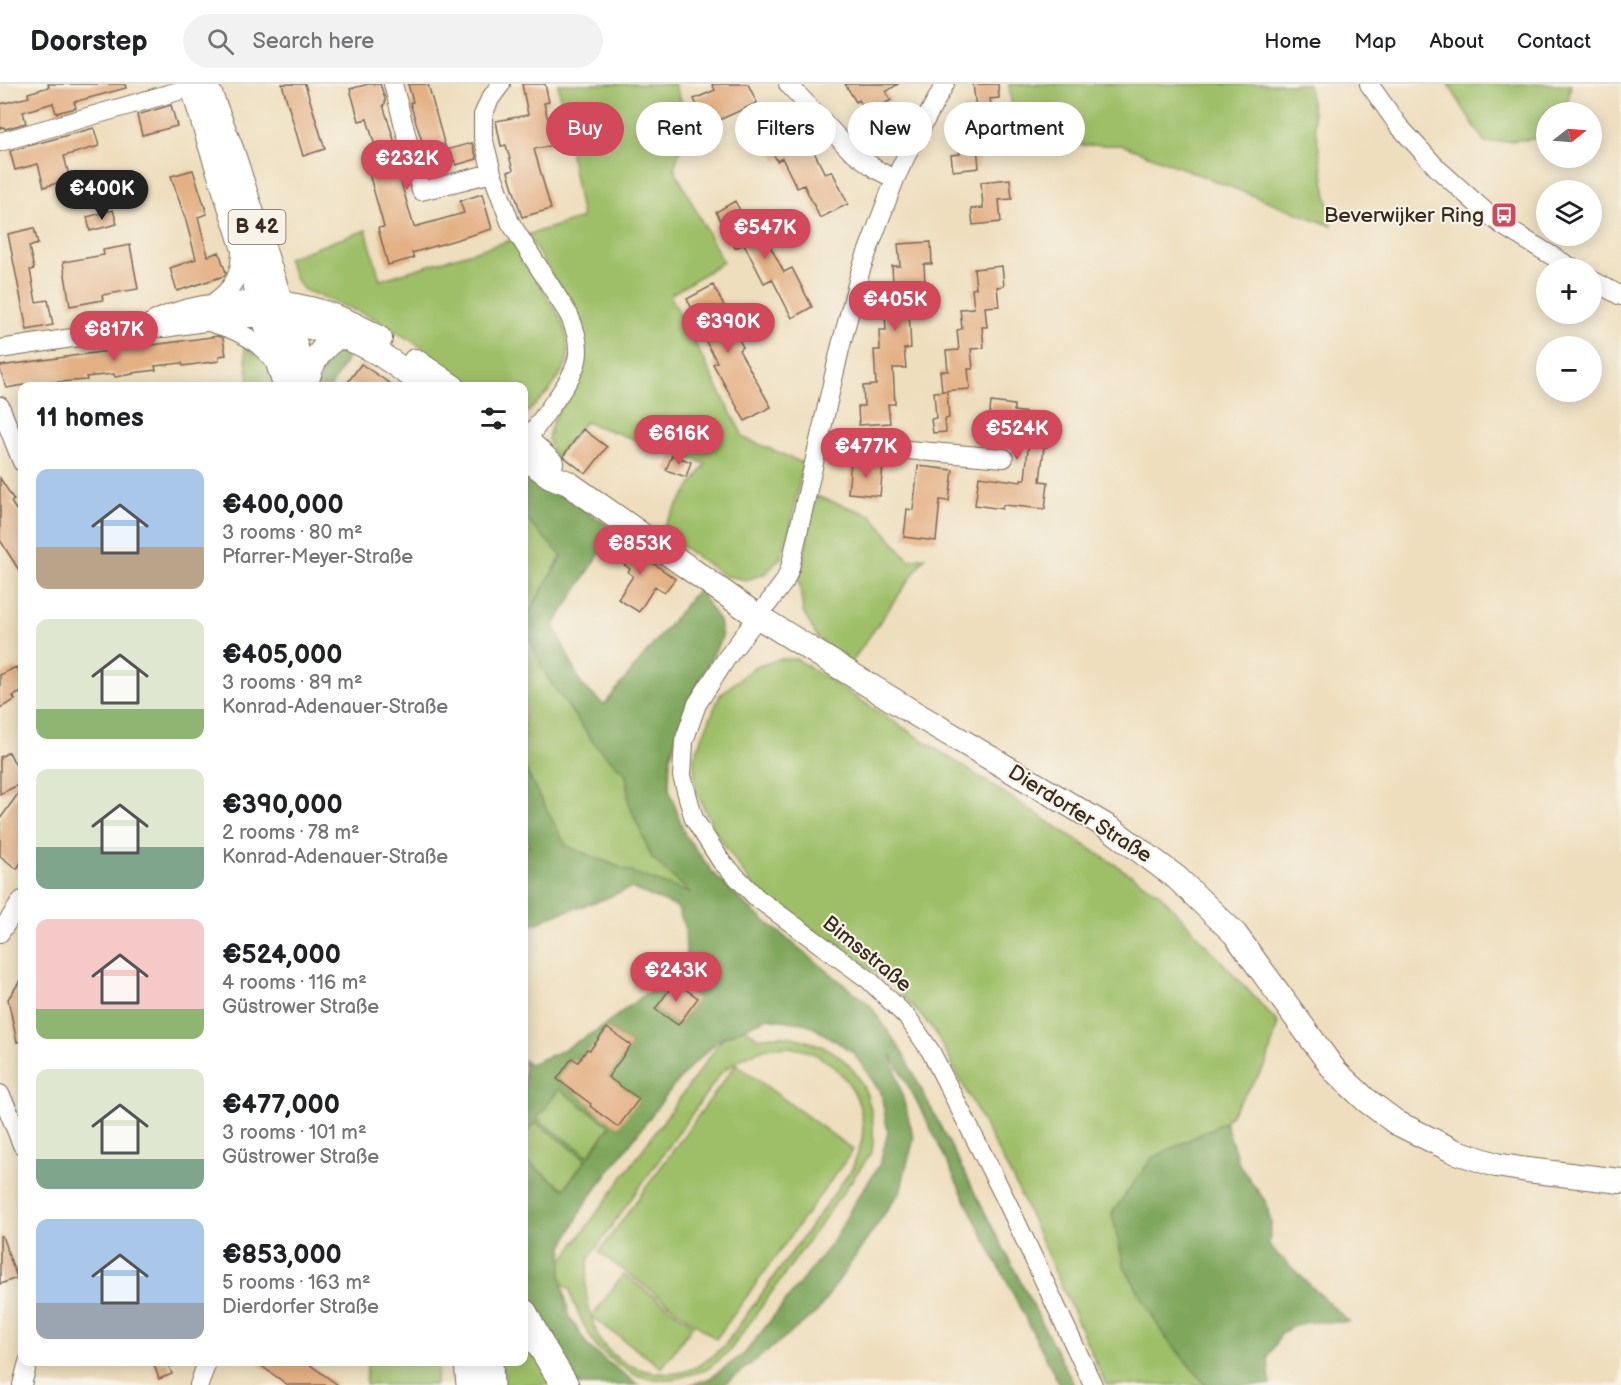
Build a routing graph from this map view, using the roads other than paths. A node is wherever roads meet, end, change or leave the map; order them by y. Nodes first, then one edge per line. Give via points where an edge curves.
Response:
1 (393, 84) edge
2 (501, 84) edge
3 (788, 84) edge
4 (945, 84) edge
5 (1369, 84) edge
6 (199, 85) edge
7 (0, 142) edge
8 (492, 173) junction
9 (895, 179) junction
10 (242, 241) junction
11 (1556, 258) edge
12 (1602, 286) edge
13 (1621, 296) edge
14 (213, 303) junction
15 (274, 311) junction
16 (204, 321) junction
17 (144, 327) junction
18 (339, 336) junction
19 (0, 349) edge
20 (295, 382) edge
21 (420, 382) edge
22 (446, 382) edge
23 (0, 406) edge
24 (528, 439) edge
25 (820, 440) junction
26 (528, 448) edge
27 (18, 452) edge
28 (1004, 458) dead end
29 (758, 616) junction
30 (18, 905) edge
31 (1, 927) edge
32 (0, 1094) edge
33 (18, 1134) edge
34 (1621, 1181) edge
35 (528, 1321) edge
36 (27, 1366) edge
37 (206, 1366) edge
38 (468, 1366) edge
39 (489, 1366) edge
40 (22, 1385) edge
41 (199, 1385) edge
42 (470, 1385) edge
43 (490, 1385) edge
44 (565, 1385) edge
45 (1093, 1385) edge

1 - 8 street via 421,191
2 - 8 street via 483,115 483,137
3 - 9 street via 847,147
4 - 9 street, Bimsstraße
5 - 11 street via 1438,169 1503,226
6 - 7 street
6 - 10 main road, B 42
6 - 15 main road, B 42 via 232,151
8 - 24 street via 510,222 569,315 577,337 578,355 571,378
9 - 25 street, Bimsstraße via 861,269
10 - 14 street via 242,261 235,283
10 - 15 main road, B 42
12 - 13 street
14 - 15 street via 229,302
14 - 17 street via 172,313
15 - 16 street
15 - 18 main road
15 - 20 highway, B 42
15 - 22 main road via 324,312 357,325
16 - 17 street
16 - 20 street via 251,338
17 - 19 street
18 - 20 main road via 325,345 308,373
18 - 21 main road via 372,350
23 - 27 street
25 - 28 street
25 - 29 street, Bimsstraße via 790,568 785,581
26 - 29 main road, Dierdorfer Straße via 554,465 568,483
29 - 34 main road, Dierdorfer Straße via 1111,829 1177,878 1235,934 1335,1071 1397,1123 1454,1151 1497,1165
29 - 45 street, Bimsstraße via 697,704 684,741 682,776 694,819 721,861 757,898 869,980 908,1018 931,1052
30 - 31 street
32 - 33 street
35 - 44 highway
36 - 40 street
37 - 41 street
38 - 42 highway
39 - 43 highway

